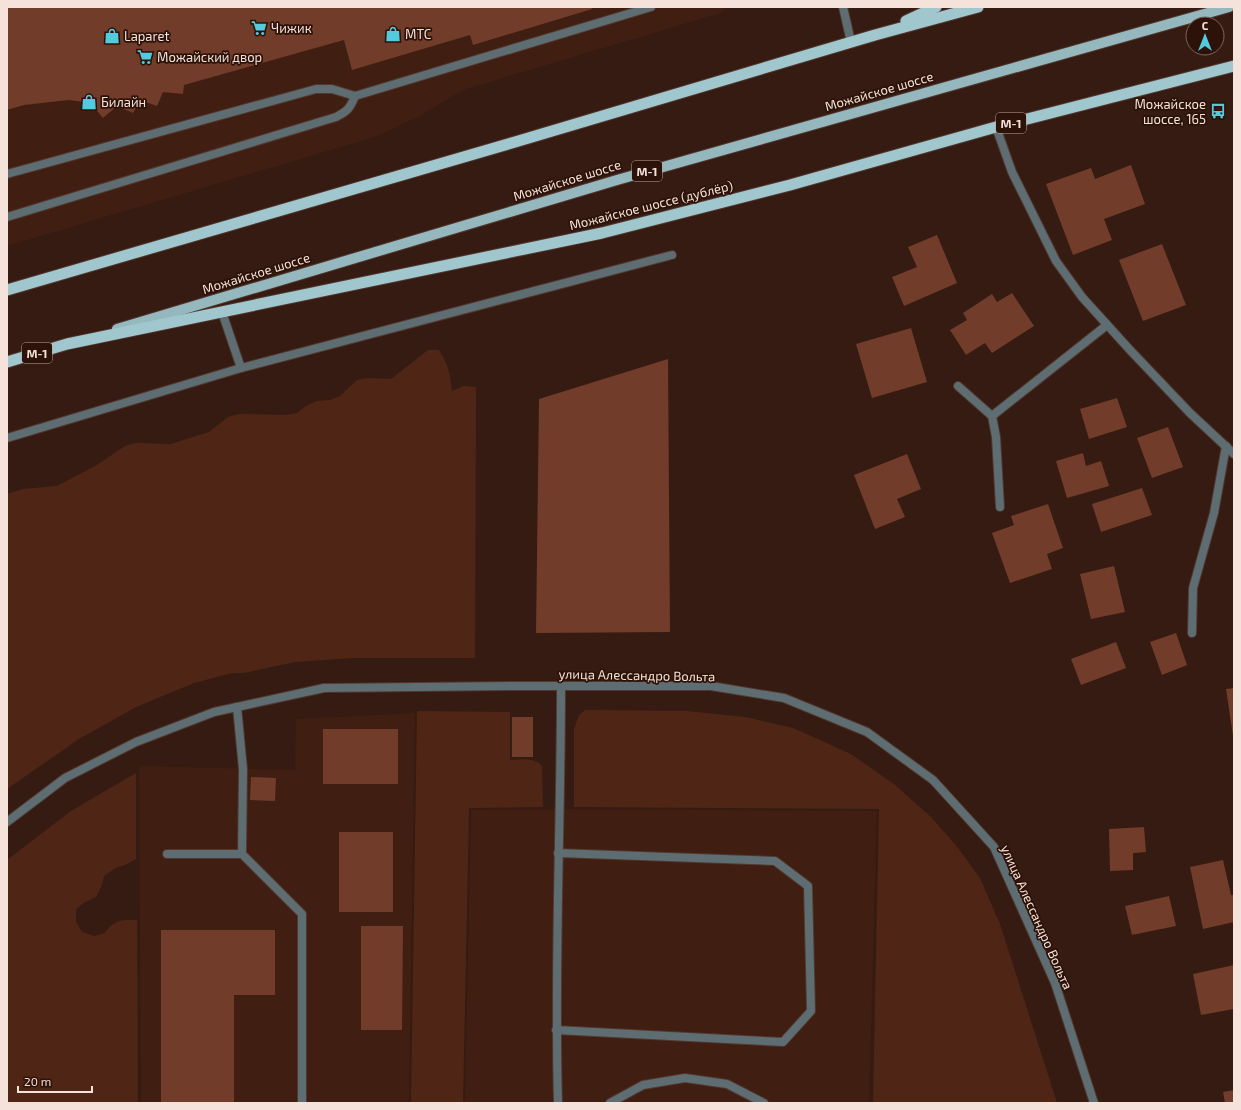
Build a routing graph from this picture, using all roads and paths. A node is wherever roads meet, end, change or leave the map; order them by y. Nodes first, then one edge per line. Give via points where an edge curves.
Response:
1 (651, 7) edge
2 (843, 7) edge
3 (936, 7) edge
4 (978, 7) edge
5 (1229, 7) edge
6 (875, 35) junction
7 (851, 42) junction
8 (1234, 66) edge
9 (355, 96) junction
10 (996, 127) junction
11 (7, 174) edge
12 (7, 217) edge
13 (672, 255) dead end
14 (7, 290) edge
15 (222, 312) junction
16 (1107, 326) junction
17 (67, 344) junction
18 (7, 362) edge
19 (241, 368) junction
20 (958, 386) dead end
21 (992, 416) junction
22 (7, 438) edge
23 (1226, 446) junction
24 (1234, 454) edge
25 (1000, 507) dead end
26 (1192, 633) dead end
27 (561, 686) junction
28 (236, 707) junction
29 (7, 822) edge
30 (558, 853) junction
31 (167, 854) dead end
32 (242, 854) junction
33 (556, 1030) junction
34 (302, 1103) edge
35 (558, 1103) edge
36 (610, 1103) edge
37 (764, 1103) edge
38 (1094, 1103) edge

1 - 9 street
2 - 7 street
3 - 6 highway
4 - 6 highway
5 - 17 main road, Можайское шоссе / М-1 via 609,182
6 - 7 highway
7 - 14 highway
8 - 10 highway, Можайское шоссе (дублёр) / М-1
9 - 11 street via 332,89 316,89
9 - 12 street via 350,108 336,117
10 - 15 highway, Можайское шоссе (дублёр) / М-1 via 790,185 602,233
10 - 16 street via 1012,172 1056,261
13 - 19 street
15 - 17 highway, Можайское шоссе (дублёр) / М-1
15 - 19 street
16 - 21 street
16 - 23 street via 1190,413
17 - 18 highway, Можайское шоссе / М-1
19 - 22 street
20 - 21 street
21 - 25 street via 996,437
23 - 24 street
23 - 26 street via 1214,513 1193,588
27 - 28 street, улица Алессандро Вольта via 324,688
27 - 30 street via 561,809
27 - 38 street, улица Алессандро Вольта via 711,686 784,698 867,732 933,780 994,847 1055,983
28 - 29 street, улица Алессандро Вольта via 214,712 136,742 65,778
28 - 32 street via 243,769
30 - 33 street
30 - 33 street via 775,861 808,886 811,1011 783,1042
31 - 32 street
32 - 34 street via 302,914
33 - 35 street
36 - 37 street via 643,1085 685,1078 727,1084

